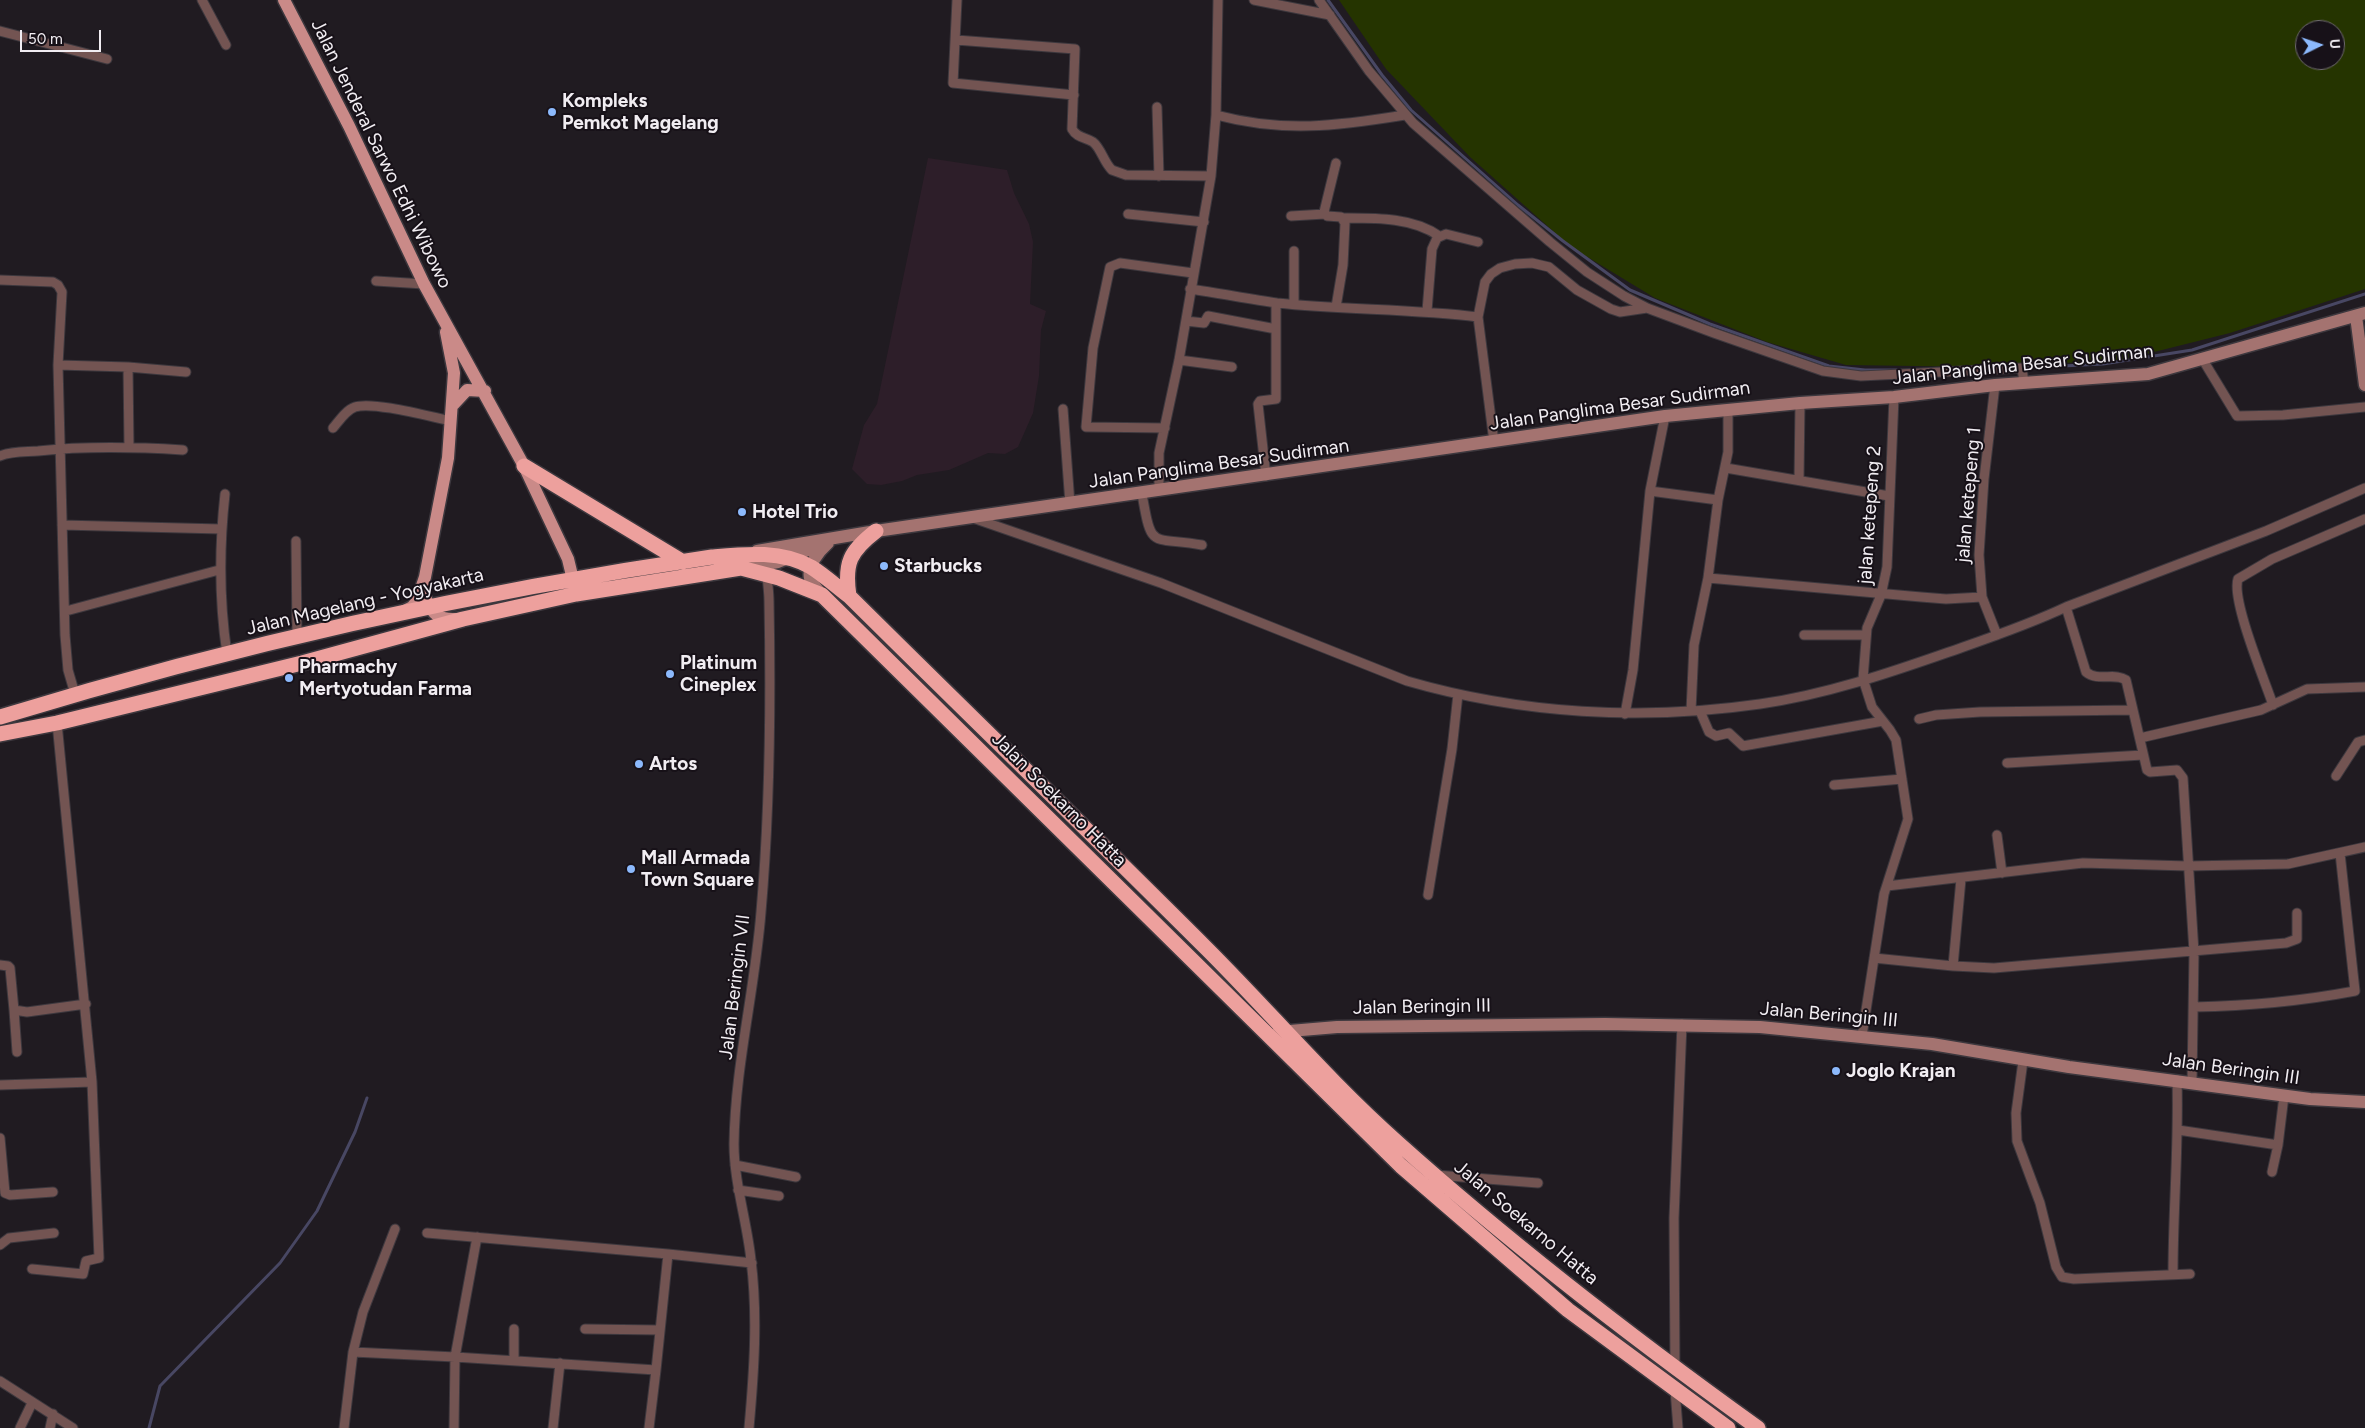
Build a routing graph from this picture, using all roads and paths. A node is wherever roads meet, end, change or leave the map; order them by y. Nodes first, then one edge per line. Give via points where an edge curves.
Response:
1 (202, 0) edge
2 (284, 0) edge
3 (958, 0) edge
4 (1218, 0) edge
5 (1254, 0) edge
6 (1319, 0) edge
7 (1330, 15) junction
8 (0, 31) edge
9 (956, 40) junction
10 (226, 45) dead end
11 (108, 59) dead end
12 (1074, 95) junction
13 (1157, 107) dead end
14 (1216, 115) junction
15 (1405, 115) junction
16 (1336, 163) dead end
17 (1159, 176) junction
18 (1211, 176) junction
19 (1128, 214) dead end
20 (1325, 214) junction
21 (1291, 216) dead end
22 (1342, 218) junction
23 (1204, 222) junction
24 (1439, 236) junction
25 (1478, 242) dead end
26 (1294, 251) dead end
27 (1193, 272) junction
28 (0, 280) edge
29 (376, 281) dead end
30 (424, 284) junction
31 (1190, 288) junction
32 (1276, 302) junction
33 (1294, 304) junction
34 (1336, 307) junction
35 (1647, 308) junction
36 (1427, 311) junction
37 (2360, 315) edge
38 (1478, 317) junction
39 (1186, 321) junction
40 (445, 324) junction
41 (1276, 329) junction
42 (1180, 360) junction
43 (2203, 360) junction
44 (58, 365) junction
45 (128, 367) junction
46 (1232, 367) dead end
47 (186, 372) dead end
48 (2024, 383) junction
49 (2365, 384) edge
50 (1995, 385) junction
51 (485, 391) junction
52 (1894, 397) junction
53 (1800, 403) junction
54 (453, 404) junction
55 (2365, 407) edge
56 (1063, 409) dead end
57 (1728, 410) junction
58 (1665, 416) junction
59 (451, 421) junction
60 (333, 428) dead end
61 (1165, 428) junction
62 (1494, 442) junction
63 (129, 447) junction
64 (60, 449) junction
65 (183, 450) dead end
66 (0, 456) edge
67 (524, 466) junction
68 (1726, 468) junction
69 (1266, 476) junction
70 (1799, 480) junction
71 (2365, 488) edge
72 (1159, 491) junction
73 (1650, 491) junction
74 (226, 494) dead end
75 (1142, 494) junction
76 (1889, 496) junction
77 (1718, 500) junction
78 (1070, 504) junction
79 (972, 518) junction
80 (2365, 519) edge
81 (62, 524) junction
82 (221, 529) junction
83 (876, 531) junction
84 (832, 540) junction
85 (296, 541) dead end
86 (1202, 545) dead end
87 (791, 558) junction
88 (743, 561) junction
89 (768, 561) junction
90 (683, 562) junction
91 (812, 568) junction
92 (219, 570) junction
93 (425, 577) junction
94 (1708, 578) junction
95 (575, 587) junction
96 (1881, 594) junction
97 (822, 595) junction
98 (849, 596) junction
99 (1982, 597) junction
100 (429, 606) junction
101 (2066, 607) junction
102 (66, 611) junction
103 (394, 614) junction
104 (463, 619) junction
105 (1804, 635) dead end
106 (1866, 635) junction
107 (1997, 635) junction
108 (297, 637) junction
109 (227, 654) junction
110 (1863, 679) junction
111 (2365, 687) edge
112 (76, 694) junction
113 (1458, 694) junction
114 (2272, 705) junction
115 (2133, 710) junction
116 (1696, 711) junction
117 (1625, 714) junction
118 (0, 718) edge
119 (1919, 719) dead end
120 (1883, 721) junction
121 (57, 723) junction
122 (0, 734) edge
123 (2140, 738) junction
124 (2365, 740) edge
125 (2143, 755) junction
126 (1016, 762) junction
127 (2007, 763) dead end
128 (1004, 772) junction
129 (2336, 776) dead end
130 (1902, 779) junction
131 (1834, 786) dead end
132 (1997, 835) dead end
133 (2365, 846) edge
134 (2340, 853) junction
135 (2188, 866) junction
136 (2002, 873) junction
137 (1961, 879) junction
138 (1887, 886) junction
139 (1428, 895) dead end
140 (2297, 913) dead end
141 (2194, 952) junction
142 (1874, 958) junction
143 (0, 965) edge
144 (1954, 966) junction
145 (2360, 990) edge
146 (86, 1004) junction
147 (2194, 1007) junction
148 (14, 1010) junction
149 (1682, 1024) junction
150 (1284, 1031) junction
151 (1267, 1034) junction
152 (1862, 1036) junction
153 (17, 1052) dead end
154 (2023, 1060) junction
155 (2177, 1080) junction
156 (92, 1082) junction
157 (2192, 1082) junction
158 (0, 1086) edge
159 (2284, 1096) junction
160 (2365, 1102) edge
161 (2178, 1130) junction
162 (0, 1138) edge
163 (2278, 1145) junction
164 (735, 1165) junction
165 (2272, 1172) dead end
166 (1436, 1175) junction
167 (796, 1177) dead end
168 (1538, 1183) dead end
169 (738, 1190) junction
170 (54, 1192) dead end
171 (779, 1196) dead end
172 (394, 1230) dead end
173 (427, 1233) dead end
174 (54, 1234) dead end
175 (478, 1237) junction
176 (0, 1245) edge
177 (668, 1254) junction
178 (752, 1263) junction
179 (32, 1269) dead end
180 (2173, 1273) junction
181 (2190, 1274) dead end
182 (514, 1329) dead end
183 (585, 1329) dead end
184 (659, 1330) junction
185 (354, 1352) junction
186 (456, 1356) junction
187 (514, 1359) junction
188 (560, 1363) junction
189 (1675, 1368) junction
190 (656, 1370) junction
191 (0, 1381) edge
192 (1675, 1390) junction
193 (32, 1402) junction
194 (53, 1414) junction
195 (20, 1428) edge
196 (50, 1428) edge
197 (74, 1428) edge
198 (344, 1428) edge
199 (454, 1428) edge
200 (554, 1428) edge
201 (648, 1428) edge
202 (749, 1428) edge
203 (1678, 1428) edge
204 (1728, 1428) edge
205 (1758, 1428) edge

1 - 10 street
2 - 30 main road, Jalan Jenderal Sarwo Edhi Wibowo via 346,120
3 - 9 street
4 - 14 street
5 - 7 street
6 - 7 street
7 - 15 street
8 - 11 street
9 - 12 street via 953,83
9 - 12 street via 1076,49
12 - 17 street via 1072,129 1079,137 1093,142 1112,170 1120,174
13 - 17 street
14 - 15 street via 1257,124 1302,127
14 - 18 street
15 - 35 street via 1587,272
16 - 20 street
17 - 18 street
18 - 23 street
19 - 23 street
20 - 21 street
20 - 22 street
22 - 24 street via 1406,222
22 - 34 street via 1343,264
23 - 27 street
24 - 25 street via 1446,234
24 - 36 street via 1432,249
26 - 33 street
27 - 31 street
27 - 61 street via 1120,262 1114,264 1110,267 1097,325 1086,402 1086,427
28 - 44 street via 47,281 60,288
29 - 30 street
30 - 40 main road, Jalan Jenderal Sarwo Edhi Wibowo
31 - 32 street
31 - 39 street
32 - 33 street
32 - 41 street
33 - 34 street
34 - 36 street
35 - 38 street via 1620,312 1611,309 1577,290 1549,266 1532,263 1500,268 1485,282
35 - 48 street via 1823,372 1861,376 2022,368
36 - 38 street
37 - 43 main road, Jalan Panglima Besar Sudirman
37 - 49 main road
38 - 62 street
39 - 41 street via 1204,323 1208,316
39 - 42 street
40 - 51 main road, Jalan Jenderal Sarwo Edhi Wibowo
40 - 54 main road, Jalan Jenderal Sarwo Edhi Wibowo via 454,373
41 - 69 street via 1276,399 1258,404
42 - 46 street
42 - 61 street
43 - 48 main road, Jalan Panglima Besar Sudirman via 2148,374
43 - 55 street via 2233,411 2240,416
44 - 45 street
44 - 64 street
45 - 47 street
45 - 63 street
48 - 50 main road, Jalan Panglima Besar Sudirman
50 - 52 main road, Jalan Panglima Besar Sudirman
50 - 99 street, jalan ketepeng 1 via 1980,518 1979,578
51 - 54 main road via 467,390
51 - 67 main road, Jalan Jenderal Sarwo Edhi Wibowo
52 - 53 main road, Jalan Panglima Besar Sudirman
52 - 76 street, jalan ketepeng 2
53 - 57 main road, Jalan Panglima Besar Sudirman
53 - 70 street
54 - 59 main road, Jalan Jenderal Sarwo Edhi Wibowo
56 - 78 street
57 - 58 main road, Jalan Panglima Besar Sudirman
57 - 68 street
58 - 62 main road, Jalan Panglima Besar Sudirman
58 - 73 street
59 - 60 street via 362,406 349,410
59 - 93 main road, Jalan Jenderal Sarwo Edhi Wibowo via 448,458
61 - 72 street via 1159,453
62 - 69 main road, Jalan Panglima Besar Sudirman
63 - 64 street
63 - 65 street
64 - 66 street
64 - 81 street
67 - 90 highway
67 - 95 main road, Jalan Jenderal Sarwo Edhi Wibowo via 568,559
68 - 70 street
68 - 77 street
69 - 72 main road, Jalan Panglima Besar Sudirman
70 - 76 street
71 - 101 street via 2266,531
72 - 75 main road, Jalan Panglima Besar Sudirman
73 - 77 street
73 - 117 street via 1633,670
74 - 82 street
75 - 78 main road, Jalan Panglima Besar Sudirman
75 - 86 street via 1152,536
76 - 96 street, jalan ketepeng 2 via 1887,567
77 - 94 street
78 - 79 main road, Jalan Panglima Besar Sudirman
79 - 83 main road, Jalan Panglima Besar Sudirman
79 - 113 street via 1162,583 1407,681
80 - 114 street via 2272,559 2242,575 2237,582 2239,608
81 - 82 street
81 - 102 street
82 - 92 street
83 - 84 main road, Jalan Panglima Besar Sudirman
83 - 98 highway via 851,555 846,576
84 - 87 main road
84 - 89 main road
84 - 91 main road via 817,555
85 - 108 street
87 - 89 highway, Jalan Soekarno Hatta
87 - 91 highway, Jalan Soekarno Hatta
88 - 89 highway
88 - 89 main road
88 - 90 highway, Jalan Magelang - Yogyakarta
88 - 95 highway, Jalan Magelang - Yogyakarta
89 - 97 highway
89 - 164 street, Jalan Beringin VII via 769,695 763,890 760,936 735,1118
90 - 95 highway, Jalan Magelang - Yogyakarta
91 - 97 main road via 810,577
91 - 98 highway, Jalan Soekarno Hatta
92 - 102 street
92 - 109 street
93 - 100 main road, Jalan Jenderal Sarwo Edhi Wibowo
93 - 103 main road, Jalan Jenderal Sarwo Edhi Wibowo via 420,595 412,607
94 - 96 street
94 - 116 street via 1694,645
95 - 100 highway, Jalan Magelang - Yogyakarta
95 - 104 highway, Jalan Magelang - Yogyakarta
96 - 99 street via 1946,599
96 - 106 street, jalan ketepeng 2
97 - 128 highway, Jalan Soekarno Hatta
98 - 126 highway, Jalan Soekarno Hatta
99 - 107 street, jalan ketepeng 1
100 - 103 highway, Jalan Magelang - Yogyakarta
100 - 104 main road via 439,618
101 - 107 street
101 - 115 street via 2086,672 2096,677 2126,679
102 - 112 street via 66,652
103 - 108 highway, Jalan Magelang - Yogyakarta
104 - 121 highway, Jalan Magelang - Yogyakarta via 302,663
105 - 106 street
106 - 110 street, jalan ketepeng 2
107 - 110 street
108 - 109 highway, Jalan Magelang - Yogyakarta
109 - 112 highway, Jalan Magelang - Yogyakarta
110 - 116 street via 1761,704
110 - 120 street, jalan ketepeng 2 via 1868,700
111 - 114 street via 2307,689
112 - 118 highway, Jalan Magelang - Yogyakarta
113 - 117 street via 1573,711
113 - 139 street
114 - 123 street via 2239,716
115 - 119 street via 1980,712 1936,714
115 - 123 street
116 - 117 street
116 - 120 street via 1709,732 1716,736 1729,734 1743,746
120 - 130 street, jalan ketepeng 2 via 1896,740
121 - 122 highway, Jalan Magelang - Yogyakarta
121 - 146 street
123 - 125 street
124 - 129 street via 2358,742
125 - 127 street
125 - 135 street via 2149,771 2175,769 2182,774
126 - 128 highway
126 - 150 highway, Jalan Soekarno Hatta via 1199,941
128 - 151 highway, Jalan Soekarno Hatta
130 - 131 street
130 - 138 street, jalan ketepeng 2 via 1907,825
132 - 136 street
133 - 134 street
134 - 135 street via 2288,864
134 - 145 street
135 - 136 street via 2083,863
135 - 141 street
136 - 137 street
137 - 138 street
137 - 144 street
138 - 142 street, jalan ketepeng 2
140 - 141 street via 2296,941
141 - 144 street via 2021,966
141 - 147 street
142 - 144 street
142 - 152 street, jalan ketepeng 2
143 - 148 street via 10,968
145 - 147 street via 2282,1003
146 - 148 street via 27,1012
146 - 156 street
147 - 157 street
148 - 153 street
149 - 150 main road, Jalan Beringin III via 1337,1027
149 - 152 main road, Jalan Beringin III
149 - 189 street via 1674,1218
150 - 151 main road
150 - 166 highway, Jalan Soekarno Hatta via 1366,1114
151 - 192 highway, Jalan Soekarno Hatta via 1368,1135 1459,1217 1568,1310
152 - 154 main road, Jalan Beringin III
154 - 155 main road, Jalan Beringin III
154 - 180 street via 2016,1141 2040,1203 2059,1273 2074,1279
155 - 157 main road, Jalan Beringin III
155 - 161 street
156 - 158 street
156 - 179 street via 99,1258 86,1261 83,1274
157 - 159 main road, Jalan Beringin III
159 - 160 main road, Jalan Beringin III
159 - 163 street
161 - 163 street
161 - 180 street
162 - 170 street via 5,1193
163 - 165 street
164 - 167 street
164 - 169 street, Jalan Beringin VII
166 - 168 street
166 - 189 highway, Jalan Soekarno Hatta via 1584,1298
169 - 171 street
169 - 178 street, Jalan Beringin VII
172 - 185 street via 363,1312
173 - 175 street
174 - 176 street via 10,1238
175 - 177 street
175 - 186 street
177 - 178 street
177 - 184 street
178 - 202 street, Jalan Beringin VII via 756,1339
180 - 181 street
182 - 187 street
183 - 184 street
184 - 190 street
185 - 186 street
185 - 198 street
186 - 187 street
186 - 199 street
187 - 188 street
188 - 190 street
188 - 200 street
189 - 205 highway, Jalan Soekarno Hatta
190 - 201 street
191 - 193 street
192 - 203 street
192 - 204 highway, Jalan Soekarno Hatta
193 - 194 street
193 - 195 street
194 - 196 street
194 - 197 street

